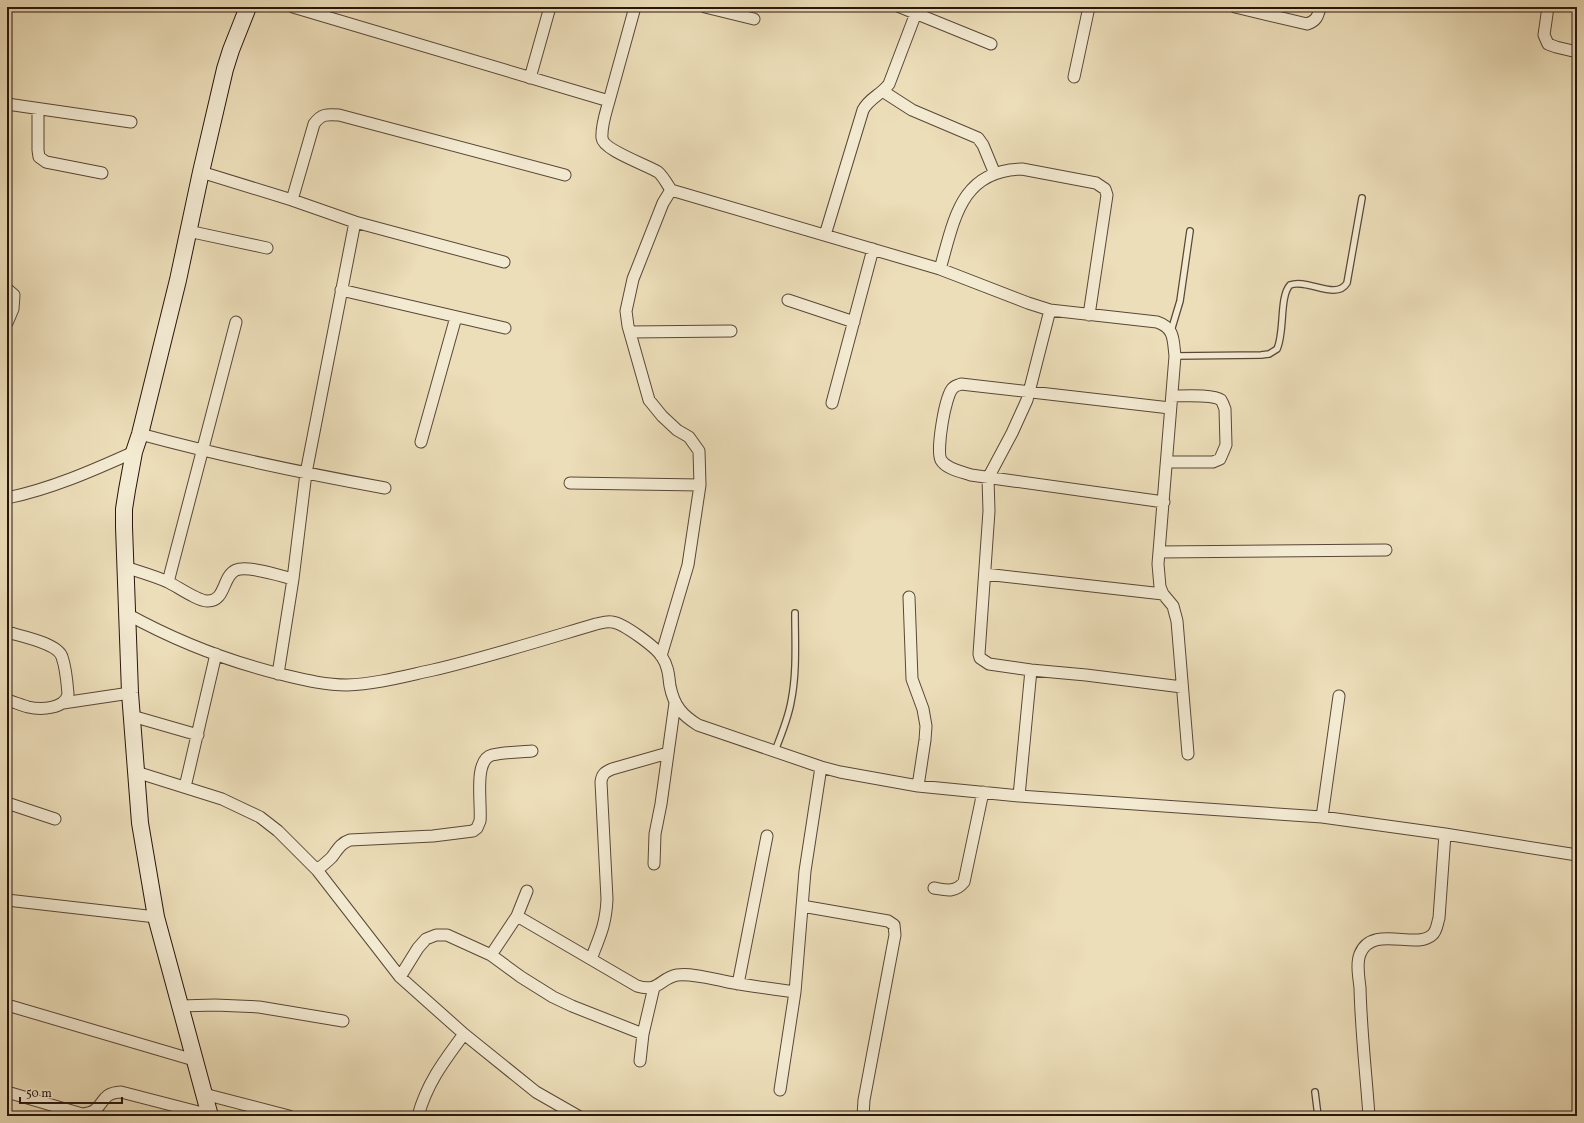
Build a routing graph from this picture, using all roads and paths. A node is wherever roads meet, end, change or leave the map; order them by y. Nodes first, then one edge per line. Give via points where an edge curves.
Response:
1 (248, 7) edge
2 (293, 7) edge
3 (550, 7) edge
4 (635, 7) edge
5 (705, 7) edge
6 (900, 7) edge
7 (1089, 7) edge
8 (1236, 7) edge
9 (1320, 7) edge
10 (1548, 7) edge
11 (916, 13) junction
12 (754, 19) dead end
13 (991, 44) dead end
14 (1577, 52) edge
15 (1074, 77) dead end
16 (530, 78) junction
17 (884, 92) junction
18 (608, 101) junction
19 (7, 104) edge
20 (38, 109) junction
21 (130, 122) dead end
22 (201, 172) junction
23 (102, 173) dead end
24 (995, 174) junction
25 (565, 175) dead end
26 (671, 190) junction
27 (1362, 198) dead end
28 (292, 200) junction
29 (355, 222) junction
30 (188, 231) junction
31 (1190, 231) dead end
32 (825, 235) junction
33 (267, 248) dead end
34 (873, 249) junction
35 (504, 262) dead end
36 (940, 269) junction
37 (7, 289) edge
38 (341, 290) junction
39 (788, 300) dead end
40 (1050, 310) junction
41 (1089, 315) junction
42 (456, 317) junction
43 (236, 322) dead end
44 (854, 322) junction
45 (7, 323) edge
46 (505, 328) dead end
47 (731, 331) dead end
48 (1171, 331) junction
49 (630, 332) junction
50 (1175, 356) junction
51 (1029, 391) junction
52 (1172, 396) junction
53 (832, 403) dead end
54 (1170, 408) junction
55 (140, 434) junction
56 (421, 442) dead end
57 (202, 451) junction
58 (134, 452) junction
59 (1167, 462) junction
60 (306, 473) junction
61 (988, 478) junction
62 (570, 483) dead end
63 (700, 485) junction
64 (385, 488) dead end
65 (7, 498) edge
66 (1164, 502) junction
67 (1386, 550) dead end
68 (1160, 552) junction
69 (125, 567) junction
70 (985, 574) junction
71 (293, 579) junction
72 (168, 582) junction
73 (1163, 594) junction
74 (909, 597) dead end
75 (795, 613) dead end
76 (127, 614) junction
77 (7, 632) edge
78 (216, 654) junction
79 (662, 656) junction
80 (1031, 670) junction
81 (278, 674) junction
82 (1182, 687) junction
83 (130, 693) junction
84 (1339, 696) dead end
85 (7, 700) edge
86 (63, 703) junction
87 (675, 703) junction
88 (132, 716) junction
89 (198, 735) junction
90 (532, 751) dead end
91 (775, 751) junction
92 (668, 752) junction
93 (1188, 754) dead end
94 (821, 767) junction
95 (136, 772) junction
96 (918, 786) junction
97 (186, 787) junction
98 (983, 792) junction
99 (1018, 796) junction
100 (7, 803) edge
101 (1322, 817) junction
102 (55, 819) dead end
103 (1445, 834) junction
104 (767, 836) dead end
105 (1577, 855) edge
106 (654, 864) dead end
107 (317, 870) junction
108 (934, 888) dead end
109 (527, 891) dead end
110 (7, 900) edge
111 (802, 906) junction
112 (517, 916) junction
113 (156, 917) junction
114 (492, 955) junction
115 (591, 959) junction
116 (400, 977) junction
117 (738, 984) junction
118 (654, 987) junction
119 (795, 992) junction
120 (7, 1005) edge
121 (180, 1006) junction
122 (343, 1021) dead end
123 (464, 1034) junction
124 (643, 1034) junction
125 (194, 1060) junction
126 (640, 1061) dead end
127 (780, 1090) dead end
128 (7, 1092) edge
129 (1315, 1092) dead end
130 (204, 1094) junction
131 (210, 1116) edge
132 (289, 1116) edge
133 (418, 1116) edge
134 (578, 1116) edge
135 (863, 1116) edge
136 (1318, 1116) edge
137 (1369, 1116) edge

1 - 22 street via 231,50
2 - 16 street
3 - 16 street
4 - 18 street
5 - 12 street
6 - 11 street
7 - 15 street
8 - 9 street via 1307,24 1315,21
10 - 14 street via 1544,35 1548,44
11 - 13 street
11 - 17 street
16 - 18 street
17 - 24 street via 912,110 978,138
17 - 32 street via 867,103 863,110
18 - 26 street via 602,131 604,143 660,173
19 - 20 street
20 - 21 street
20 - 23 street via 40,157 46,162
22 - 28 street
22 - 30 street
24 - 36 street via 974,185 966,195 955,218
24 - 41 street via 1011,169 1022,169 1096,183 1105,189 1106,201
25 - 28 street via 339,115 326,114 319,117 314,124
26 - 32 street
26 - 49 street via 663,203 630,289 626,311
27 - 50 lane via 1345,287 1336,290 1299,284 1290,286 1285,292 1277,349 1261,356
28 - 29 street
29 - 35 street
29 - 38 street
30 - 33 street
30 - 55 street
31 - 48 lane via 1180,301
32 - 34 street
34 - 36 street
34 - 44 street
36 - 40 street
37 - 45 street via 14,295
38 - 42 street
38 - 60 street
39 - 44 street
40 - 41 street
40 - 51 street
41 - 48 street via 1157,322 1166,325
42 - 46 street
42 - 56 street
43 - 57 street
44 - 53 street
47 - 49 street
48 - 50 street
49 - 63 street via 649,400 677,430 689,437 698,451
50 - 52 street
51 - 54 street
51 - 61 street via 1012,433
51 - 61 street via 961,384 953,388 948,397 939,454 942,462 971,475
52 - 54 street
52 - 59 street via 1215,397 1220,400 1225,409 1226,445 1220,459 1213,462
54 - 59 street
55 - 57 street
55 - 58 street
57 - 60 street
57 - 72 street
58 - 65 street via 94,470
58 - 69 street via 124,509
59 - 66 street
60 - 64 street
60 - 71 street
61 - 66 street
61 - 70 street via 989,511
62 - 63 street
63 - 79 street via 688,565
66 - 68 street
67 - 68 street
68 - 73 street via 1159,579
69 - 72 street
69 - 76 street
70 - 73 street
70 - 80 street via 980,658 990,664
71 - 72 street via 246,568 237,569 231,574 220,596 206,601
71 - 81 street
73 - 82 street via 1173,606 1177,621
74 - 96 street via 912,679 926,726
75 - 91 lane via 792,695 787,719
76 - 78 street via 151,627
76 - 83 street
77 - 86 street via 60,651 68,694
78 - 81 street
78 - 89 street
79 - 81 street via 622,624 611,621 462,663 387,681 329,684
79 - 87 street via 668,669
80 - 82 street via 1086,674
80 - 99 street
82 - 93 street
83 - 86 street
83 - 88 street
84 - 101 street
85 - 86 street via 40,708
87 - 91 street via 681,713 698,725
87 - 92 street
88 - 89 street
88 - 95 street
89 - 97 street
90 - 107 street via 493,755 485,760 480,771 480,821 473,830 434,836 350,840 344,842
91 - 94 street
92 - 106 street via 655,834
92 - 115 street via 612,769 602,776 606,916
94 - 96 street
94 - 111 street
95 - 97 street
95 - 113 street via 140,823
96 - 98 street
97 - 107 street via 260,816
98 - 99 street
98 - 108 street via 964,882 950,891
99 - 101 street
100 - 102 street
101 - 103 street
103 - 105 street
103 - 137 street via 1439,918 1432,936 1425,939 1385,939 1370,942 1360,954 1360,1005
104 - 117 street
107 - 116 street
109 - 112 street
110 - 113 street
111 - 119 street
111 - 135 street via 888,921 894,925 895,935
112 - 114 street
112 - 115 street
113 - 121 street
114 - 116 street via 447,935 436,935 426,939 418,948
114 - 124 street via 553,997
115 - 118 street via 637,986
116 - 123 street
117 - 118 street via 678,975
117 - 119 street
118 - 124 street
119 - 127 street
120 - 125 street
121 - 122 street via 259,1007
121 - 125 street
123 - 133 street via 427,1088
123 - 134 street via 536,1092
124 - 126 street
125 - 130 street
128 - 131 street via 82,1114 98,1109 106,1096 121,1092
129 - 136 lane
130 - 131 street
130 - 132 street

